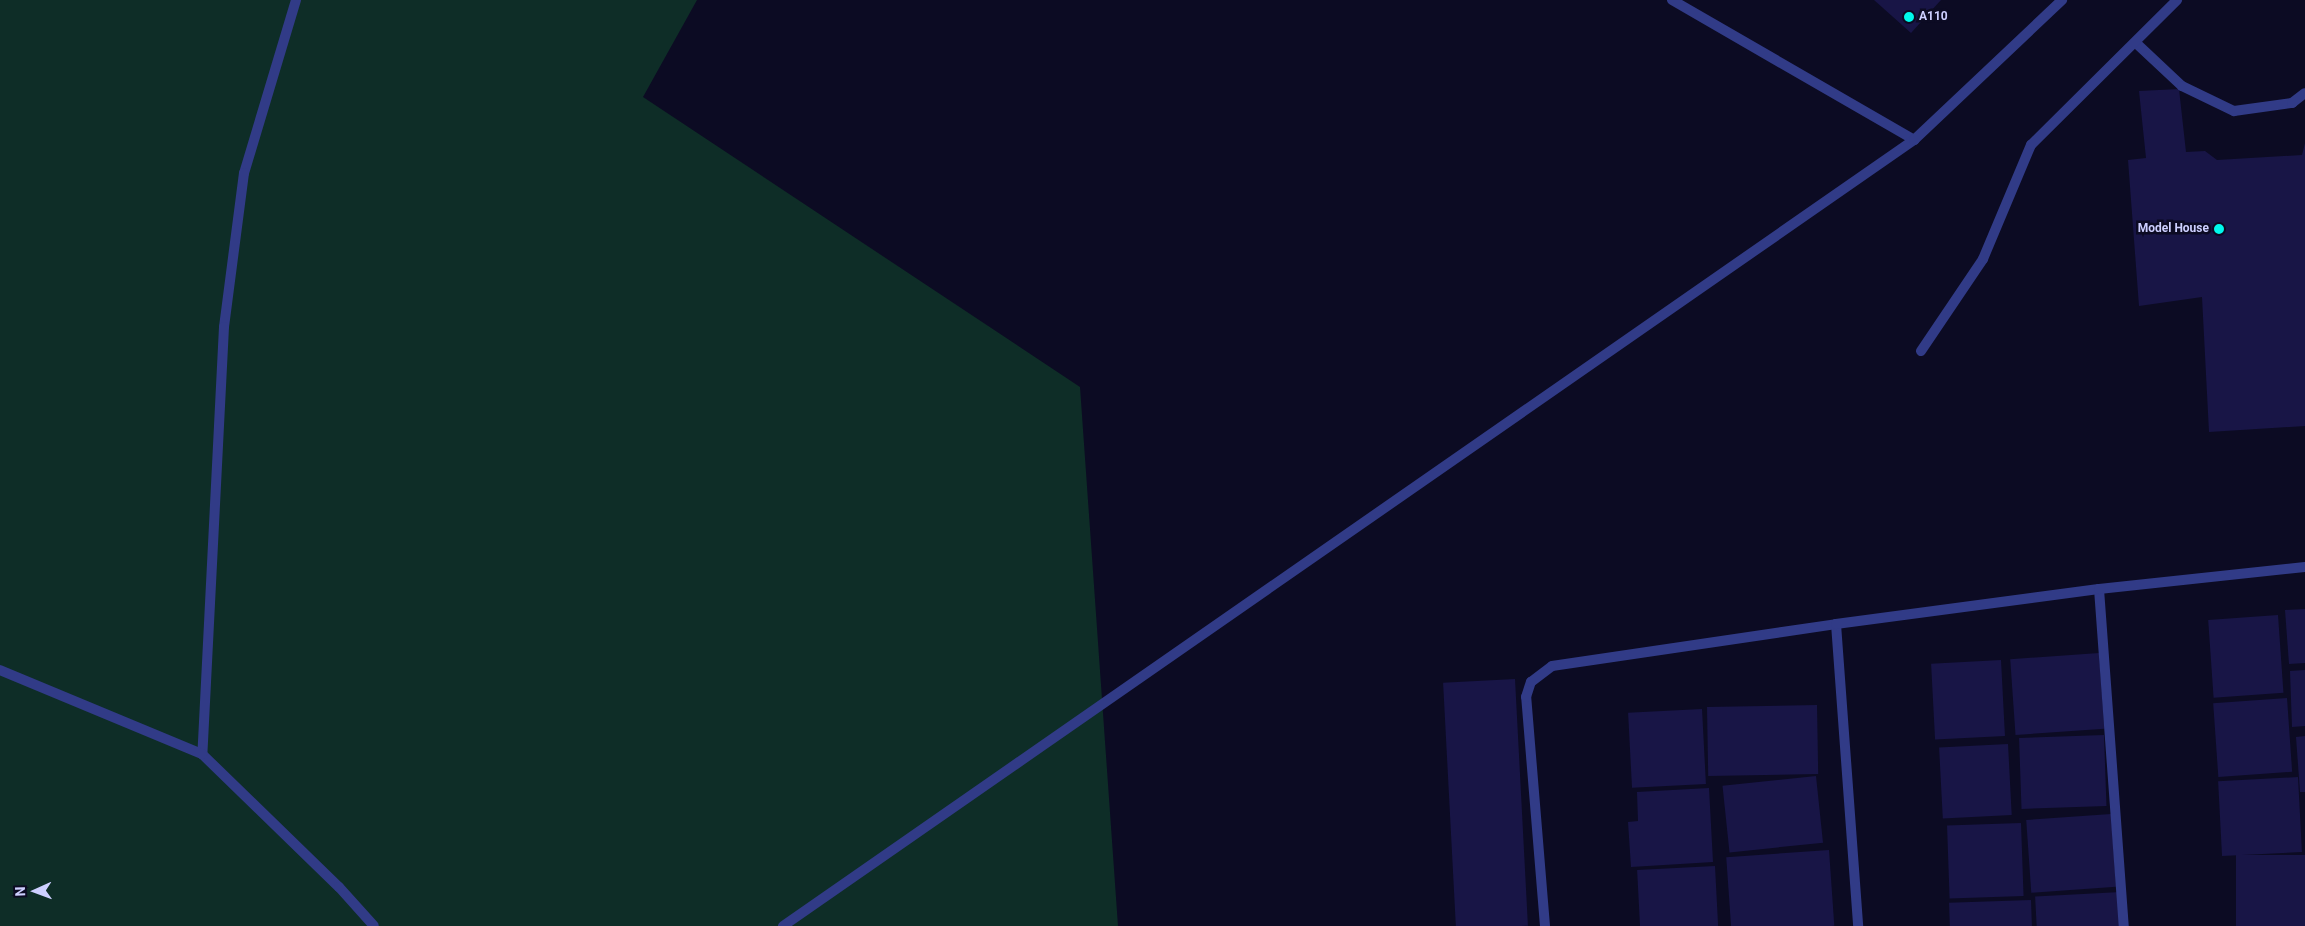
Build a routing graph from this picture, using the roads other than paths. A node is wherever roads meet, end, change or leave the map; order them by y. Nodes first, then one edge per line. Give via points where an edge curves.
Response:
1 (296, 0) edge
2 (1672, 0) edge
3 (2062, 0) edge
4 (2177, 0) edge
5 (2136, 42) junction
6 (2305, 93) edge
7 (1914, 140) junction
8 (1921, 351) dead end
9 (2305, 567) edge
10 (2099, 589) junction
11 (1836, 624) junction
12 (0, 670) edge
13 (202, 754) junction
14 (374, 926) edge
15 (783, 926) edge
16 (1545, 926) edge
17 (1858, 926) edge
18 (2124, 926) edge

1 - 13 street via 244,173 224,327
2 - 7 street
3 - 7 street
4 - 5 street
5 - 6 street via 2182,86 2234,110 2292,103
5 - 8 street via 2031,145 1982,259
7 - 15 street
9 - 10 street
10 - 11 street
10 - 18 street
11 - 16 street via 1552,666 1531,682 1526,711
11 - 17 street
12 - 13 street
13 - 14 street via 339,887

